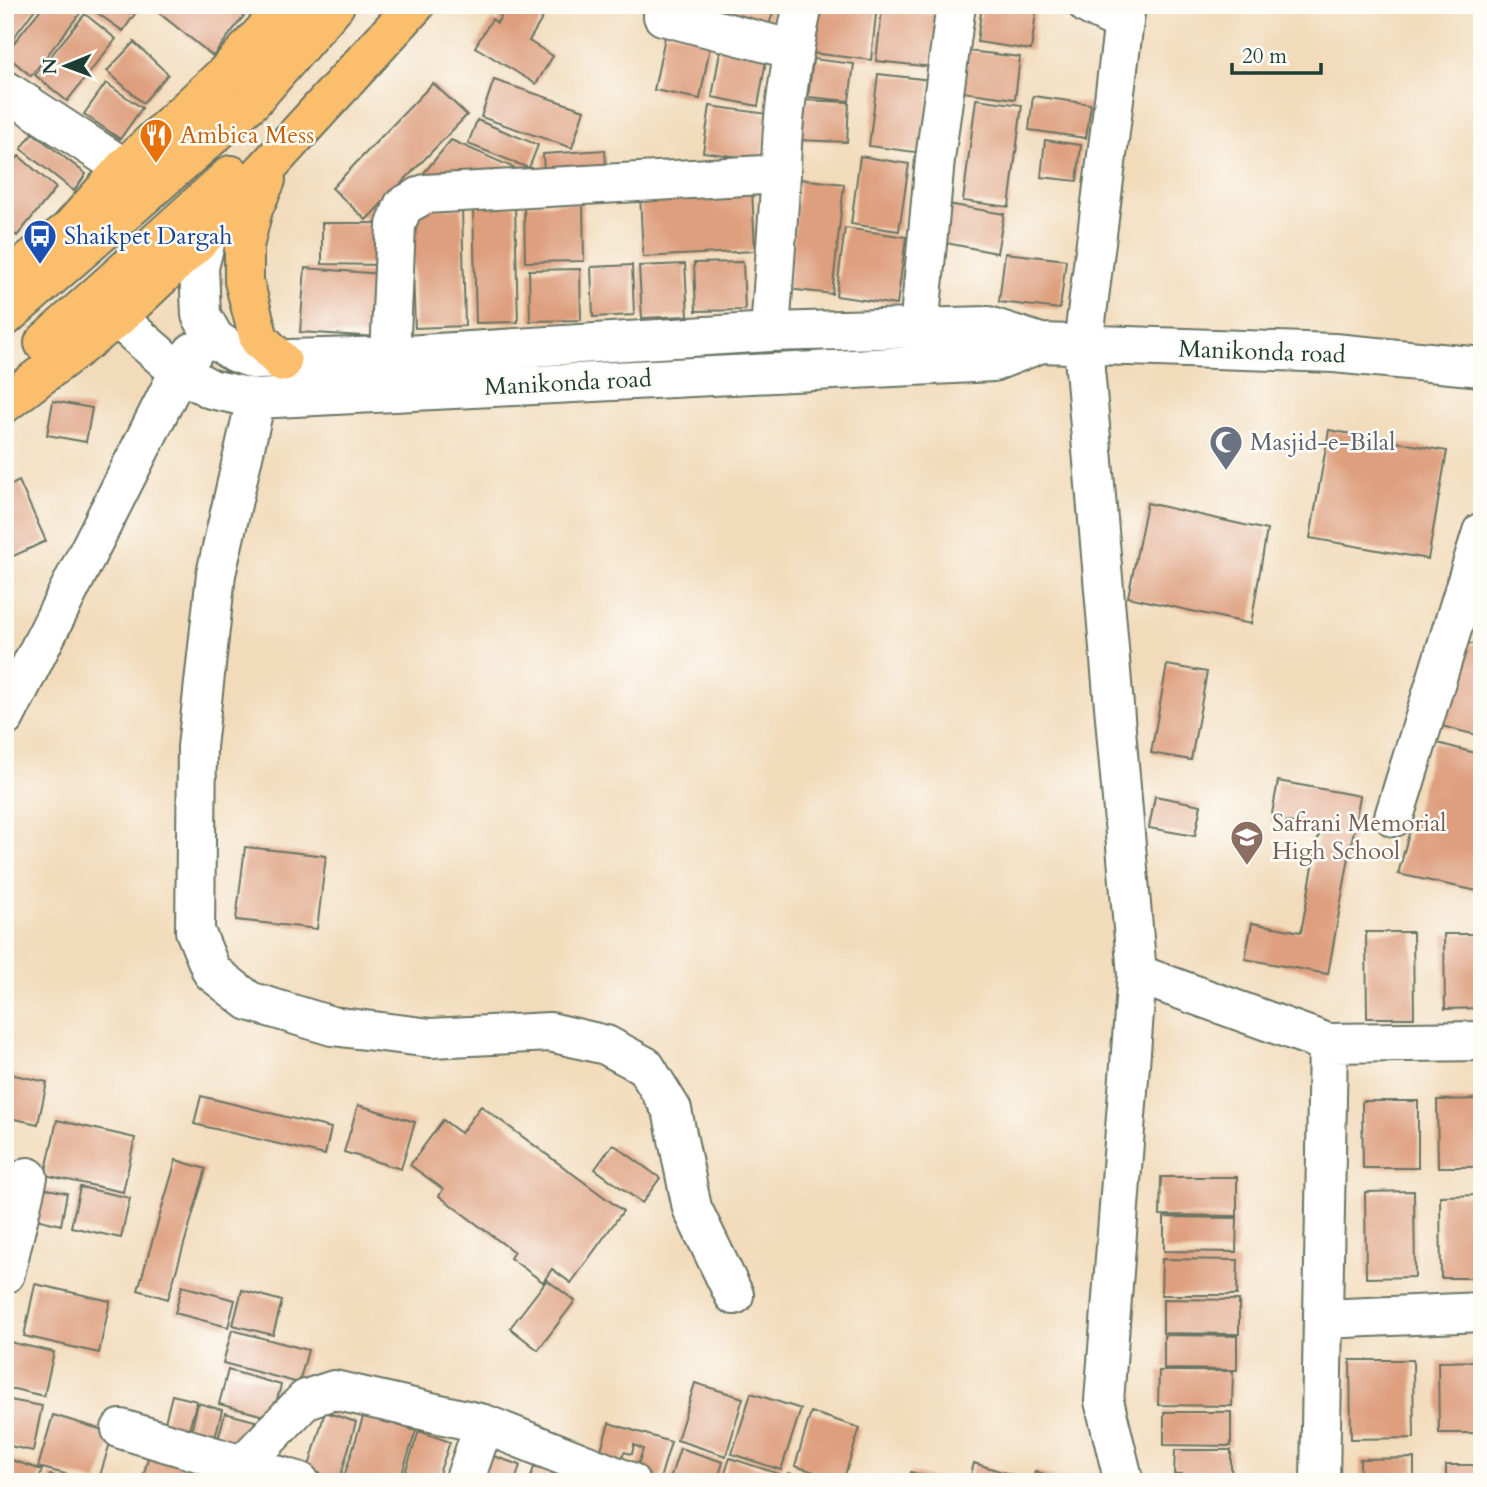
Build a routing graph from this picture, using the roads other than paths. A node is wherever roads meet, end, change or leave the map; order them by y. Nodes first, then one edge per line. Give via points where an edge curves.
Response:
1 (288, 5) edge
2 (335, 5) edge
3 (385, 5) edge
4 (415, 5) edge
5 (803, 5) edge
6 (956, 5) edge
7 (1088, 5) edge
8 (1125, 14) edge
9 (663, 16) dead end
10 (794, 50) junction
11 (5, 90) edge
12 (272, 165) junction
13 (124, 168) junction
14 (782, 174) junction
15 (208, 232) junction
16 (5, 280) edge
17 (5, 317) edge
18 (117, 318) junction
19 (919, 329) junction
20 (770, 332) junction
21 (215, 339) junction
22 (1041, 343) junction
23 (1083, 345) junction
24 (390, 356) junction
25 (282, 362) junction
26 (1482, 367) edge
27 (179, 372) junction
28 (5, 373) edge
29 (256, 399) junction
30 (5, 403) edge
31 (1482, 532) edge
32 (5, 717) edge
33 (1394, 817) dead end
34 (1137, 974) junction
35 (1482, 1041) edge
36 (1328, 1043) junction
37 (27, 1177) dead end
38 (5, 1273) edge
39 (734, 1296) dead end
40 (1482, 1312) edge
41 (1323, 1319) junction
42 (484, 1424) junction
43 (121, 1429) dead end
44 (233, 1474) edge
45 (300, 1482) edge
46 (464, 1482) edge
47 (630, 1482) edge
48 (1124, 1482) edge
49 (1320, 1482) edge

1 - 13 main road via 225,74
2 - 17 main road via 252,101
3 - 28 main road via 263,146 84,309
4 - 12 main road
5 - 10 street
6 - 19 street
7 - 8 street
8 - 23 street
9 - 10 street
10 - 14 street
11 - 13 street
12 - 15 main road
12 - 25 main road via 253,209 244,246 244,281 259,339
13 - 16 main road via 69,230
14 - 20 street
14 - 24 street via 425,194 412,199 396,225
15 - 18 main road
15 - 21 street via 199,267 199,290 201,315
18 - 27 street, Manikonda road
18 - 30 main road
19 - 20 street, Manikonda road
19 - 22 street, Manikonda road via 988,326
20 - 24 street, Manikonda road
21 - 25 street, Manikonda road via 256,360
21 - 27 street via 191,353
22 - 23 street, Manikonda road
22 - 29 street, Manikonda road via 993,362
23 - 26 street, Manikonda road via 1334,354
23 - 34 street
24 - 25 street, Manikonda road
27 - 29 street, Manikonda road via 211,389
27 - 32 street
29 - 39 street via 216,574 197,747 195,931 212,972 249,1001 332,1026 431,1038 550,1032 606,1045 645,1066 672,1110 692,1208
31 - 33 street
34 - 36 street
34 - 48 street via 1104,1401
35 - 36 street
36 - 41 street
37 - 38 street
40 - 41 street
41 - 49 street
42 - 44 street via 334,1390 306,1399
42 - 46 street
42 - 47 street
43 - 44 street
44 - 45 street

